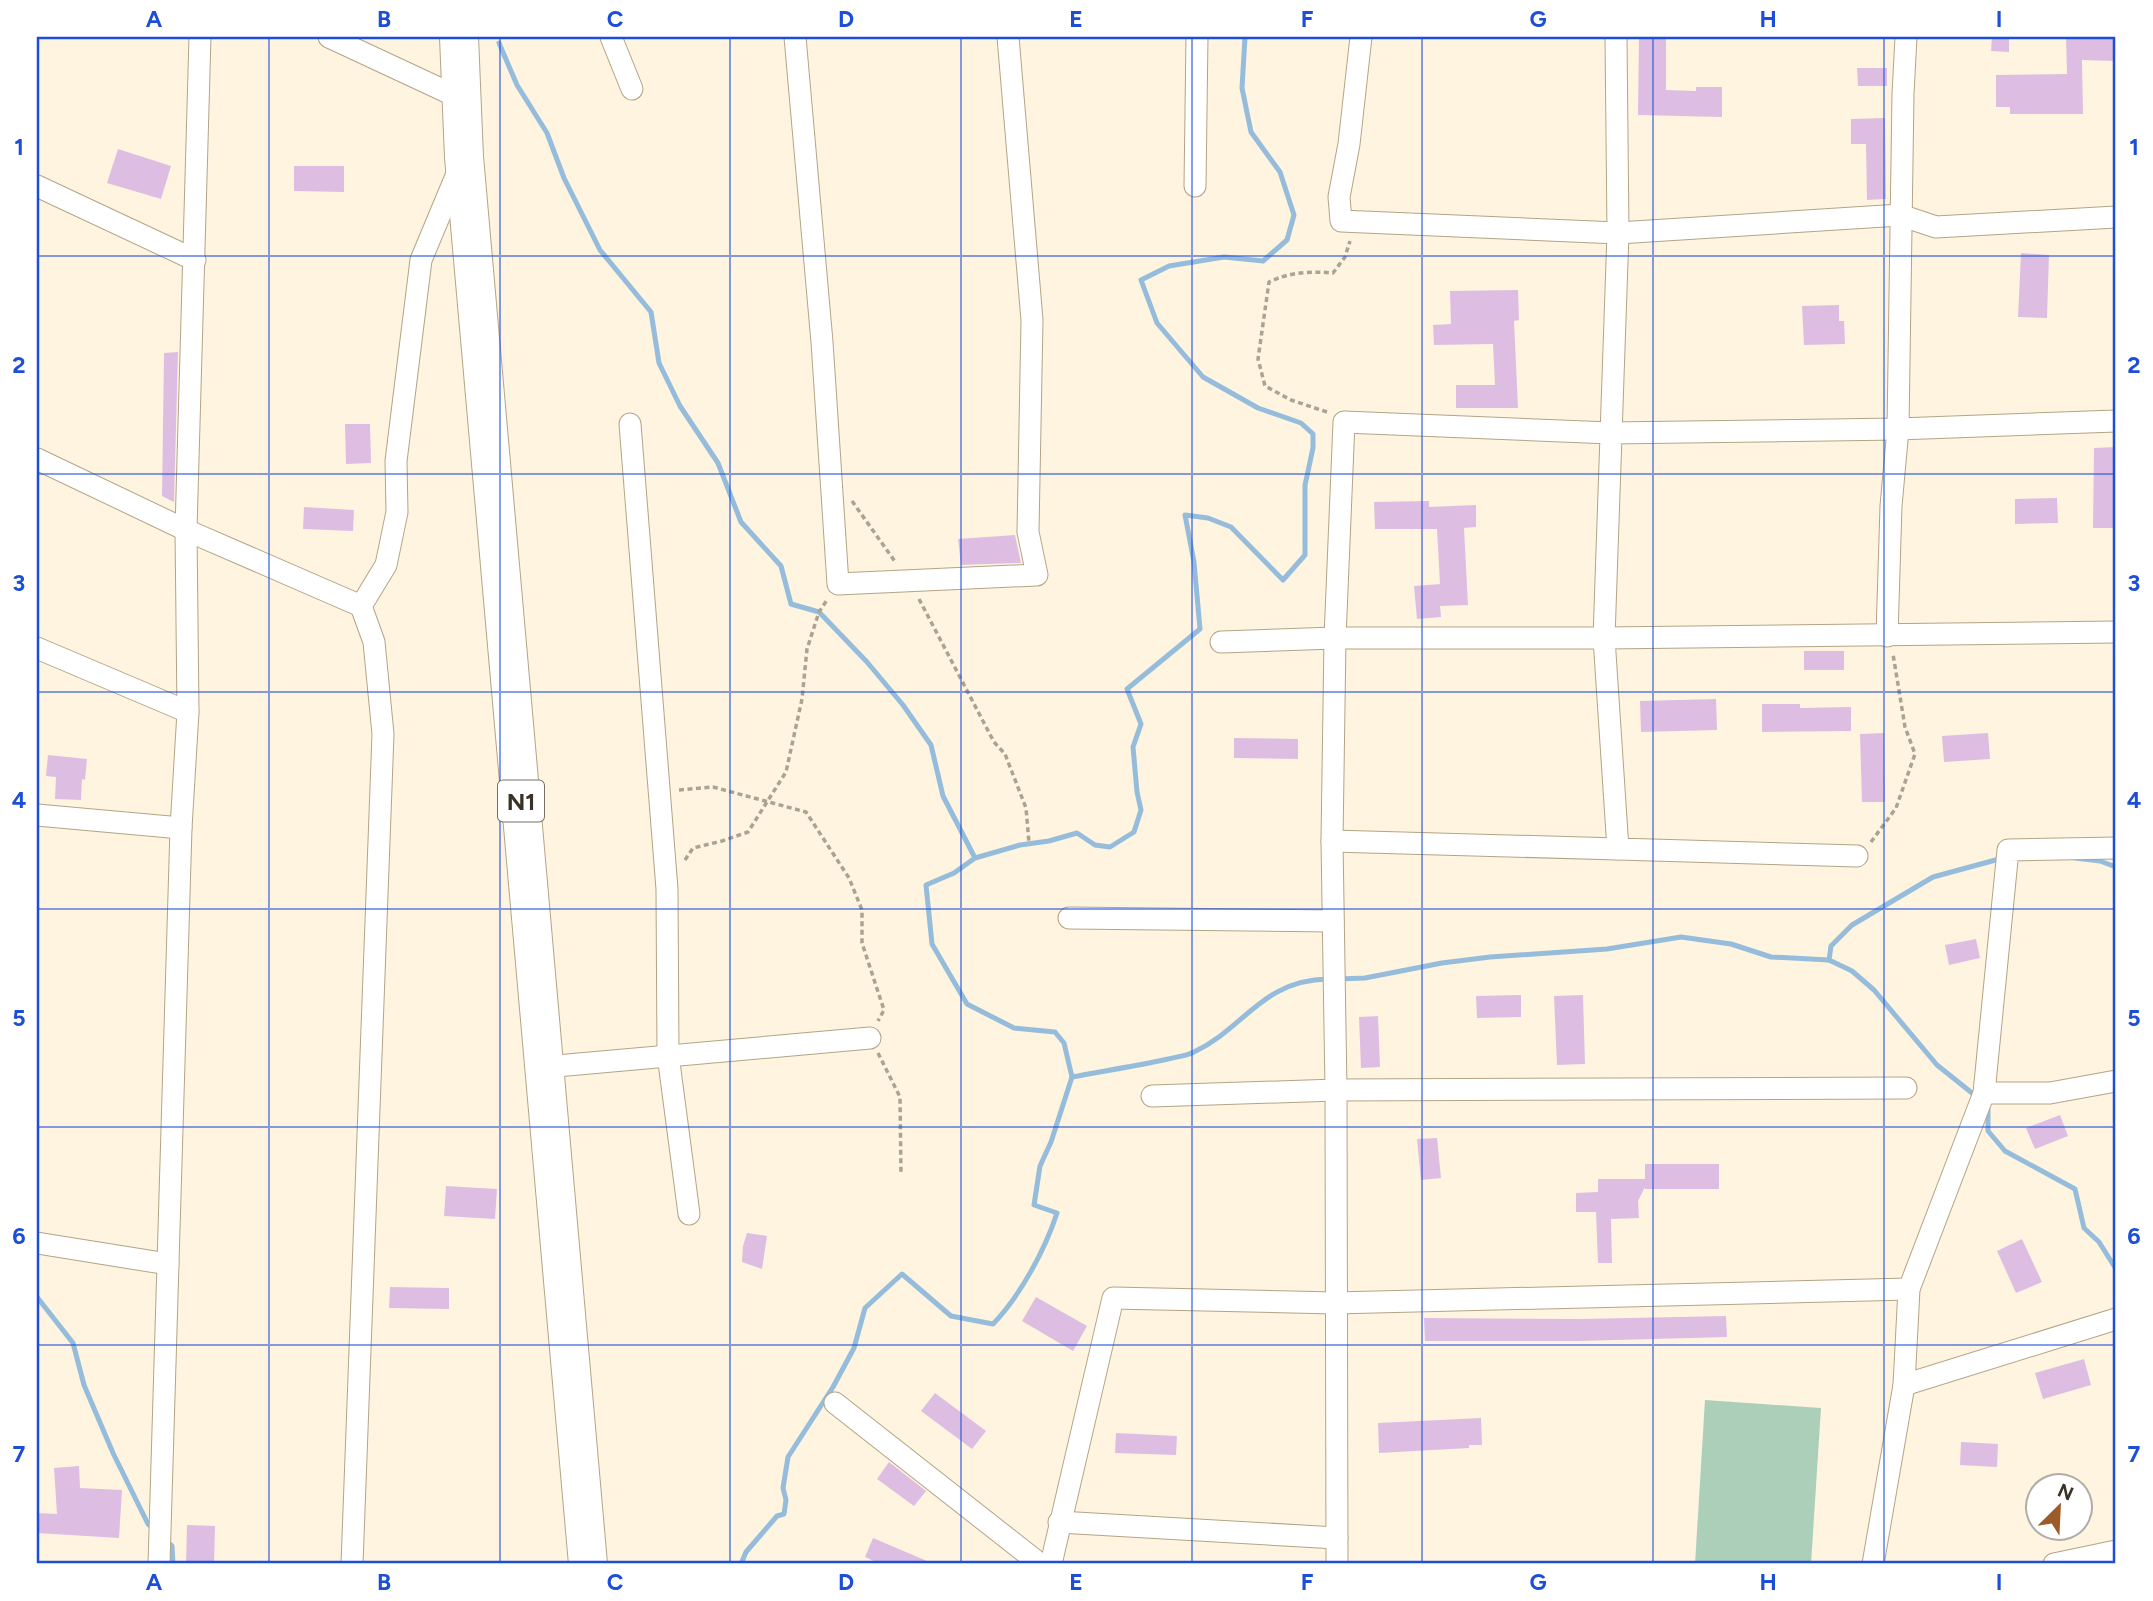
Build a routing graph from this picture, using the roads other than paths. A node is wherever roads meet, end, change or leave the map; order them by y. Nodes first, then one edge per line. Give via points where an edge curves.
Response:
1 (200, 37) edge
2 (329, 37) edge
3 (459, 37) edge
4 (611, 37) edge
5 (795, 37) edge
6 (1008, 37) edge
7 (1197, 37) edge
8 (1361, 37) edge
9 (1616, 37) edge
10 (1906, 37) edge
11 (632, 89) dead end
12 (463, 99) junction
13 (464, 157) junction
14 (37, 186) edge
15 (1195, 186) dead end
16 (1900, 215) junction
17 (2116, 217) edge
18 (1618, 233) junction
19 (195, 260) junction
20 (2116, 421) edge
21 (630, 424) dead end
22 (1898, 429) junction
23 (1610, 433) junction
24 (37, 459) edge
25 (186, 530) junction
26 (361, 606) junction
27 (2116, 632) edge
28 (1887, 636) junction
29 (1335, 638) junction
30 (1604, 638) junction
31 (1221, 642) dead end
32 (37, 648) edge
33 (188, 712) junction
34 (37, 815) edge
35 (181, 828) junction
36 (1332, 841) junction
37 (2116, 848) edge
38 (1618, 849) junction
39 (1857, 856) road end
40 (1069, 918) dead end
41 (1333, 921) junction
42 (870, 1038) road end
43 (668, 1055) junction
44 (545, 1067) junction
45 (2116, 1081) edge
46 (1906, 1088) dead end
47 (1336, 1090) junction
48 (1984, 1093) junction
49 (1152, 1096) dead end
50 (689, 1214) dead end
51 (37, 1243) edge
52 (168, 1264) junction
53 (1909, 1289) junction
54 (1335, 1303) junction
55 (2116, 1320) edge
56 (1904, 1385) junction
57 (835, 1403) dead end
58 (1059, 1522) junction
59 (1337, 1538) junction
60 (2116, 1551) edge
61 (159, 1554) edge
62 (352, 1564) edge
63 (588, 1564) edge
64 (1040, 1564) edge
65 (1051, 1564) edge
66 (1337, 1564) edge
67 (1873, 1564) edge
68 (2054, 1564) edge

1 - 19 street
2 - 12 street
3 - 12 highway, N1
4 - 11 street
5 - 6 street via 838,584 1037,575 1028,532 1032,320
7 - 15 street
8 - 18 street via 1339,197 1341,221
9 - 18 street
10 - 16 street
12 - 13 highway, N1
13 - 26 street via 421,260 396,461 397,512 386,565
13 - 44 highway, N1
14 - 19 street
16 - 17 street via 1936,227
16 - 18 street
16 - 22 street
18 - 23 street
19 - 25 street
20 - 22 street
21 - 43 street via 667,889
22 - 23 street
22 - 28 street
23 - 29 street via 1344,422
23 - 30 street
24 - 25 street
25 - 26 street
25 - 33 street
26 - 62 street via 374,642 383,734
27 - 28 street
28 - 30 street
29 - 30 street
29 - 31 street
29 - 36 street
30 - 38 street
32 - 33 street
33 - 35 street
34 - 35 street
35 - 52 street
36 - 38 street
36 - 41 street
37 - 48 street via 2008,850
38 - 39 street
40 - 41 street
41 - 47 street
42 - 43 street
43 - 44 street
43 - 50 street
44 - 63 highway, N1
45 - 48 street via 2050,1093
46 - 47 street
47 - 49 street
47 - 54 street
48 - 53 street
51 - 52 street
52 - 61 street
53 - 54 street
53 - 56 street
54 - 58 street via 1113,1298
54 - 59 street
55 - 56 street
56 - 67 street
57 - 64 street
58 - 59 street
58 - 65 street
59 - 66 street
60 - 68 street

